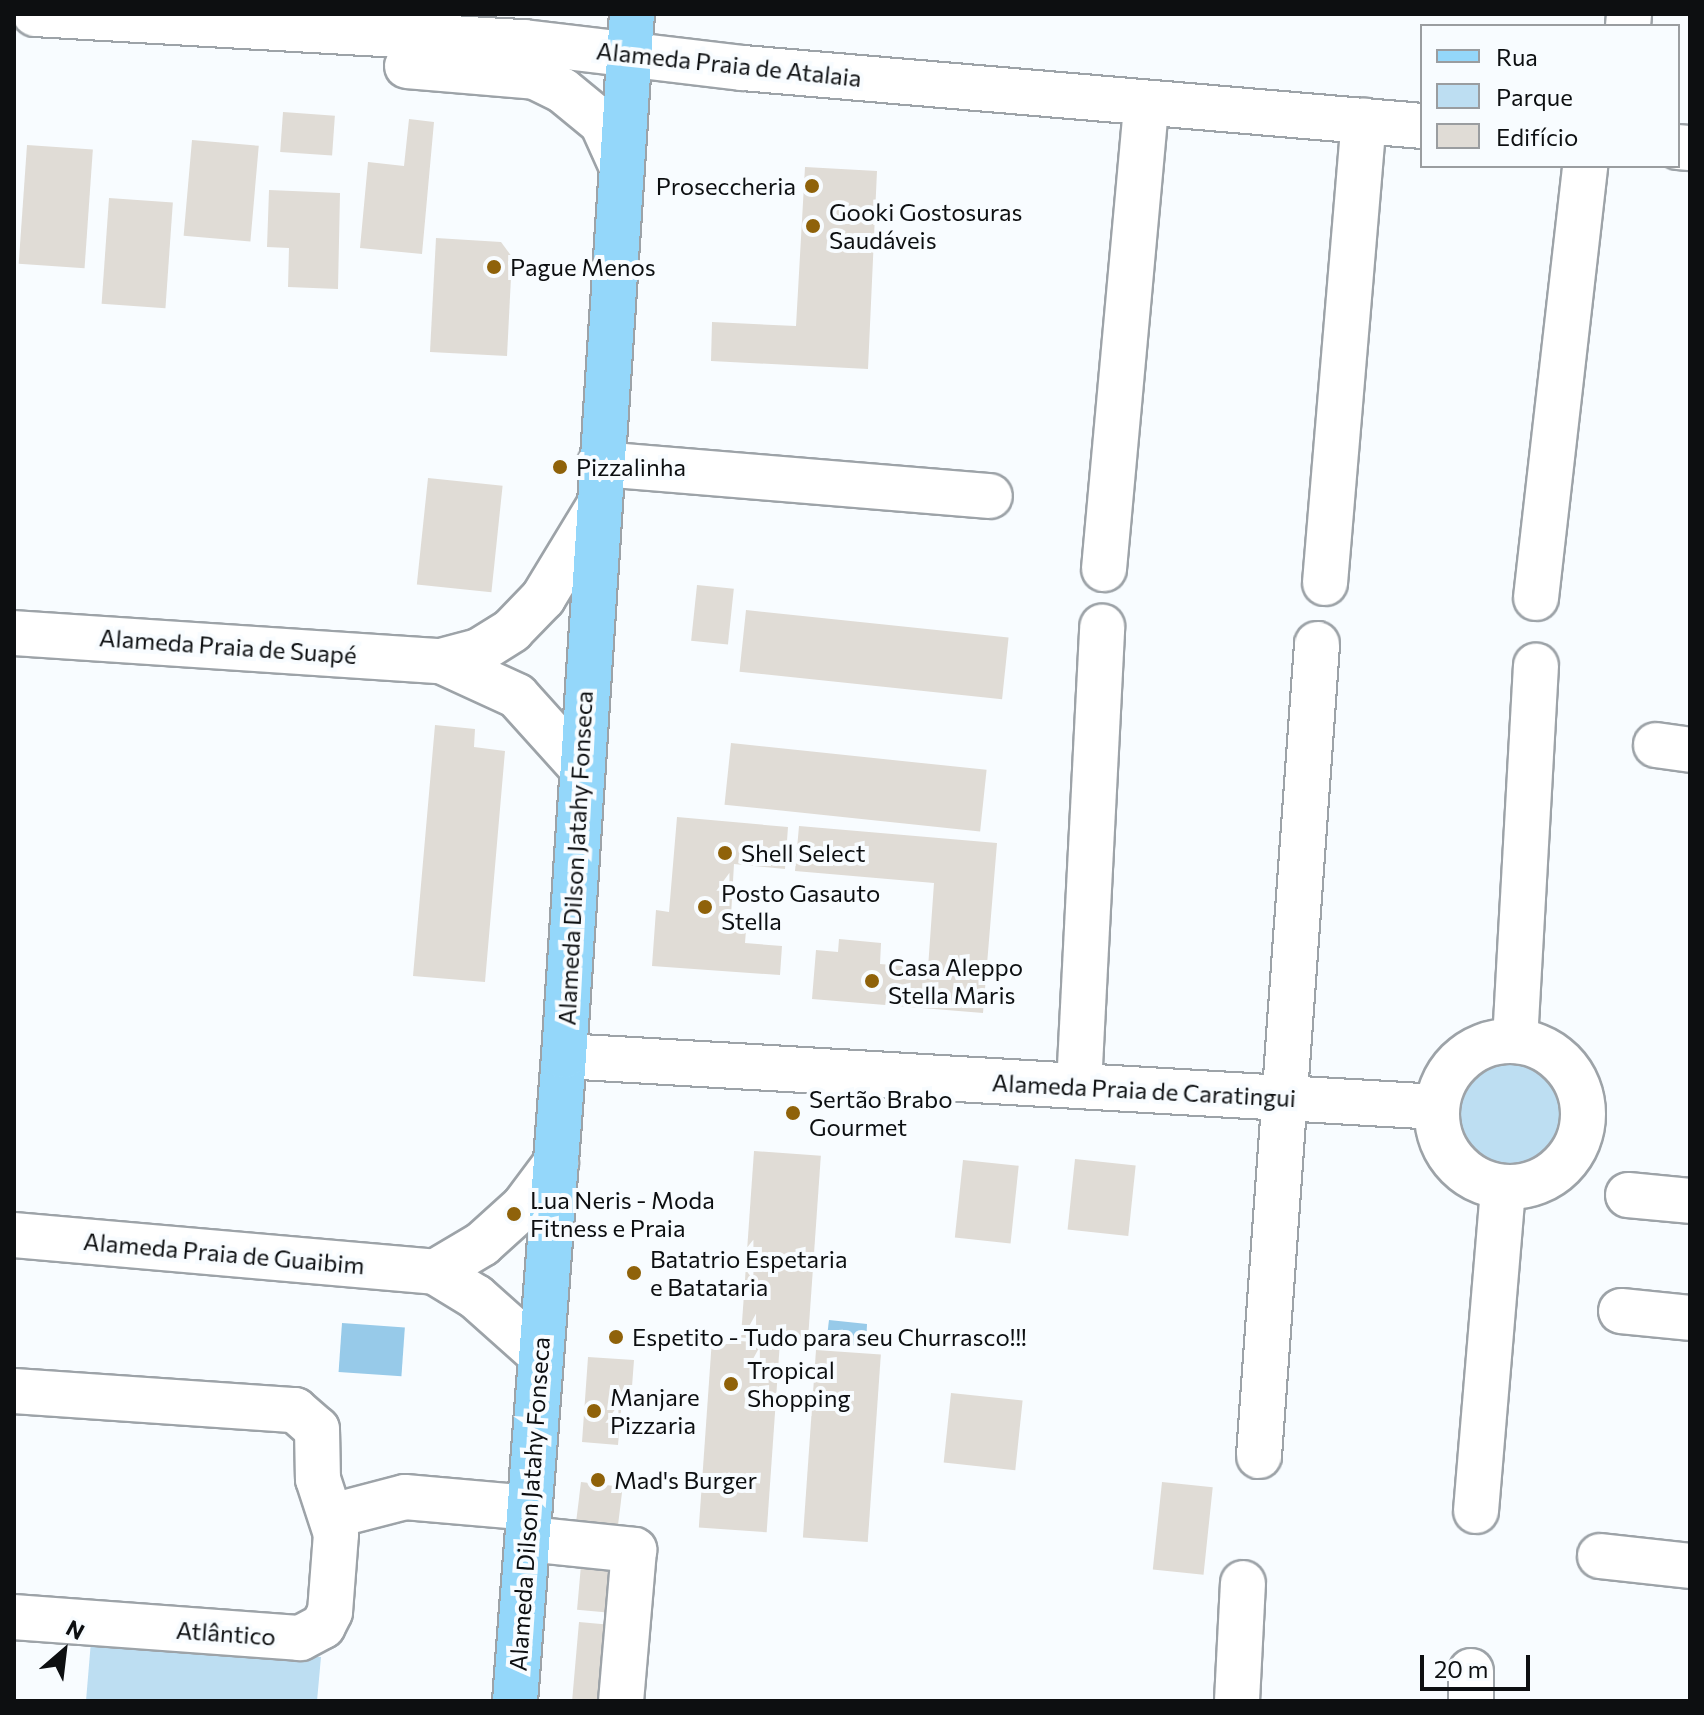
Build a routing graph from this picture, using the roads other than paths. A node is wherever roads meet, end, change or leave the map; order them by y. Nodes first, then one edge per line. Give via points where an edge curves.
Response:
1 (35, 14) edge
2 (630, 34) edge
3 (14, 35) edge
4 (1146, 105) junction
5 (1364, 121) junction
6 (1420, 126) edge
7 (621, 165) junction
8 (1585, 168) edge
9 (600, 464) junction
10 (990, 496) dead end
11 (597, 509) junction
12 (1104, 569) dead end
13 (1325, 583) dead end
14 (1536, 598) dead end
15 (1102, 627) dead end
16 (14, 633) edge
17 (1317, 644) dead end
18 (441, 661) junction
19 (1536, 666) dead end
20 (581, 767) junction
21 (1515, 1041) junction
22 (564, 1056) junction
23 (1079, 1086) junction
24 (1285, 1098) junction
25 (1437, 1107) junction
26 (556, 1163) junction
27 (1503, 1187) junction
28 (1628, 1195) dead end
29 (1690, 1201) edge
30 (14, 1235) edge
31 (435, 1272) junction
32 (1621, 1311) dead end
33 (1690, 1318) edge
34 (540, 1354) junction
35 (14, 1391) edge
36 (1259, 1456) dead end
37 (1476, 1511) dead end
38 (332, 1516) junction
39 (529, 1523) junction
40 (1600, 1556) dead end
41 (1690, 1566) edge
42 (1243, 1583) dead end
43 (14, 1617) edge
44 (515, 1701) edge
45 (621, 1701) edge
46 (1237, 1701) edge

1 - 2 street, Alameda Praia de Atalaia via 524,42
2 - 4 street, Alameda Praia de Atalaia
2 - 7 main road, Alameda Dilson Jatahy Fonseca
3 - 7 street via 535,77 584,103 602,123
4 - 5 street, Alameda Praia de Atalaia
4 - 12 street
5 - 6 street, Alameda Praia de Atalaia
5 - 13 street
7 - 9 main road, Alameda Dilson Jatahy Fonseca
8 - 14 street
9 - 10 street
9 - 11 main road, Alameda Dilson Jatahy Fonseca
11 - 18 street, Alameda Praia de Suapé via 543,598 512,630 479,651
11 - 20 main road, Alameda Dilson Jatahy Fonseca
15 - 23 street
16 - 18 street, Alameda Praia de Suapé
17 - 24 street
18 - 20 street, Alameda Praia de Suapé via 517,696
19 - 21 street
20 - 22 main road, Alameda Dilson Jatahy Fonseca
21 - 25 street via 1471,1052 1442,1085
21 - 27 street via 1540,1047 1569,1072 1583,1108 1581,1133 1570,1157 1552,1175 1528,1185
22 - 23 street, Alameda Praia de Caratingui
22 - 26 main road, Alameda Dilson Jatahy Fonseca
23 - 24 street, Alameda Praia de Caratingui
24 - 25 street, Alameda Praia de Caratingui
24 - 36 street
25 - 27 street via 1447,1151 1471,1175
26 - 31 street via 524,1206 482,1244
26 - 34 main road, Alameda Dilson Jatahy Fonseca
27 - 37 street
28 - 29 street
30 - 31 street, Alameda Praia de Guaibim
31 - 34 street, Alameda Praia de Guaibim via 476,1297
32 - 33 street
34 - 39 main road, Alameda Dilson Jatahy Fonseca
35 - 38 street, Atlântico via 295,1410 317,1429 318,1479
38 - 39 street via 405,1497
38 - 43 street, Atlântico via 336,1534 330,1612 313,1634 300,1638
39 - 44 main road, Alameda Dilson Jatahy Fonseca
39 - 45 street via 634,1550
40 - 41 street
42 - 46 street

